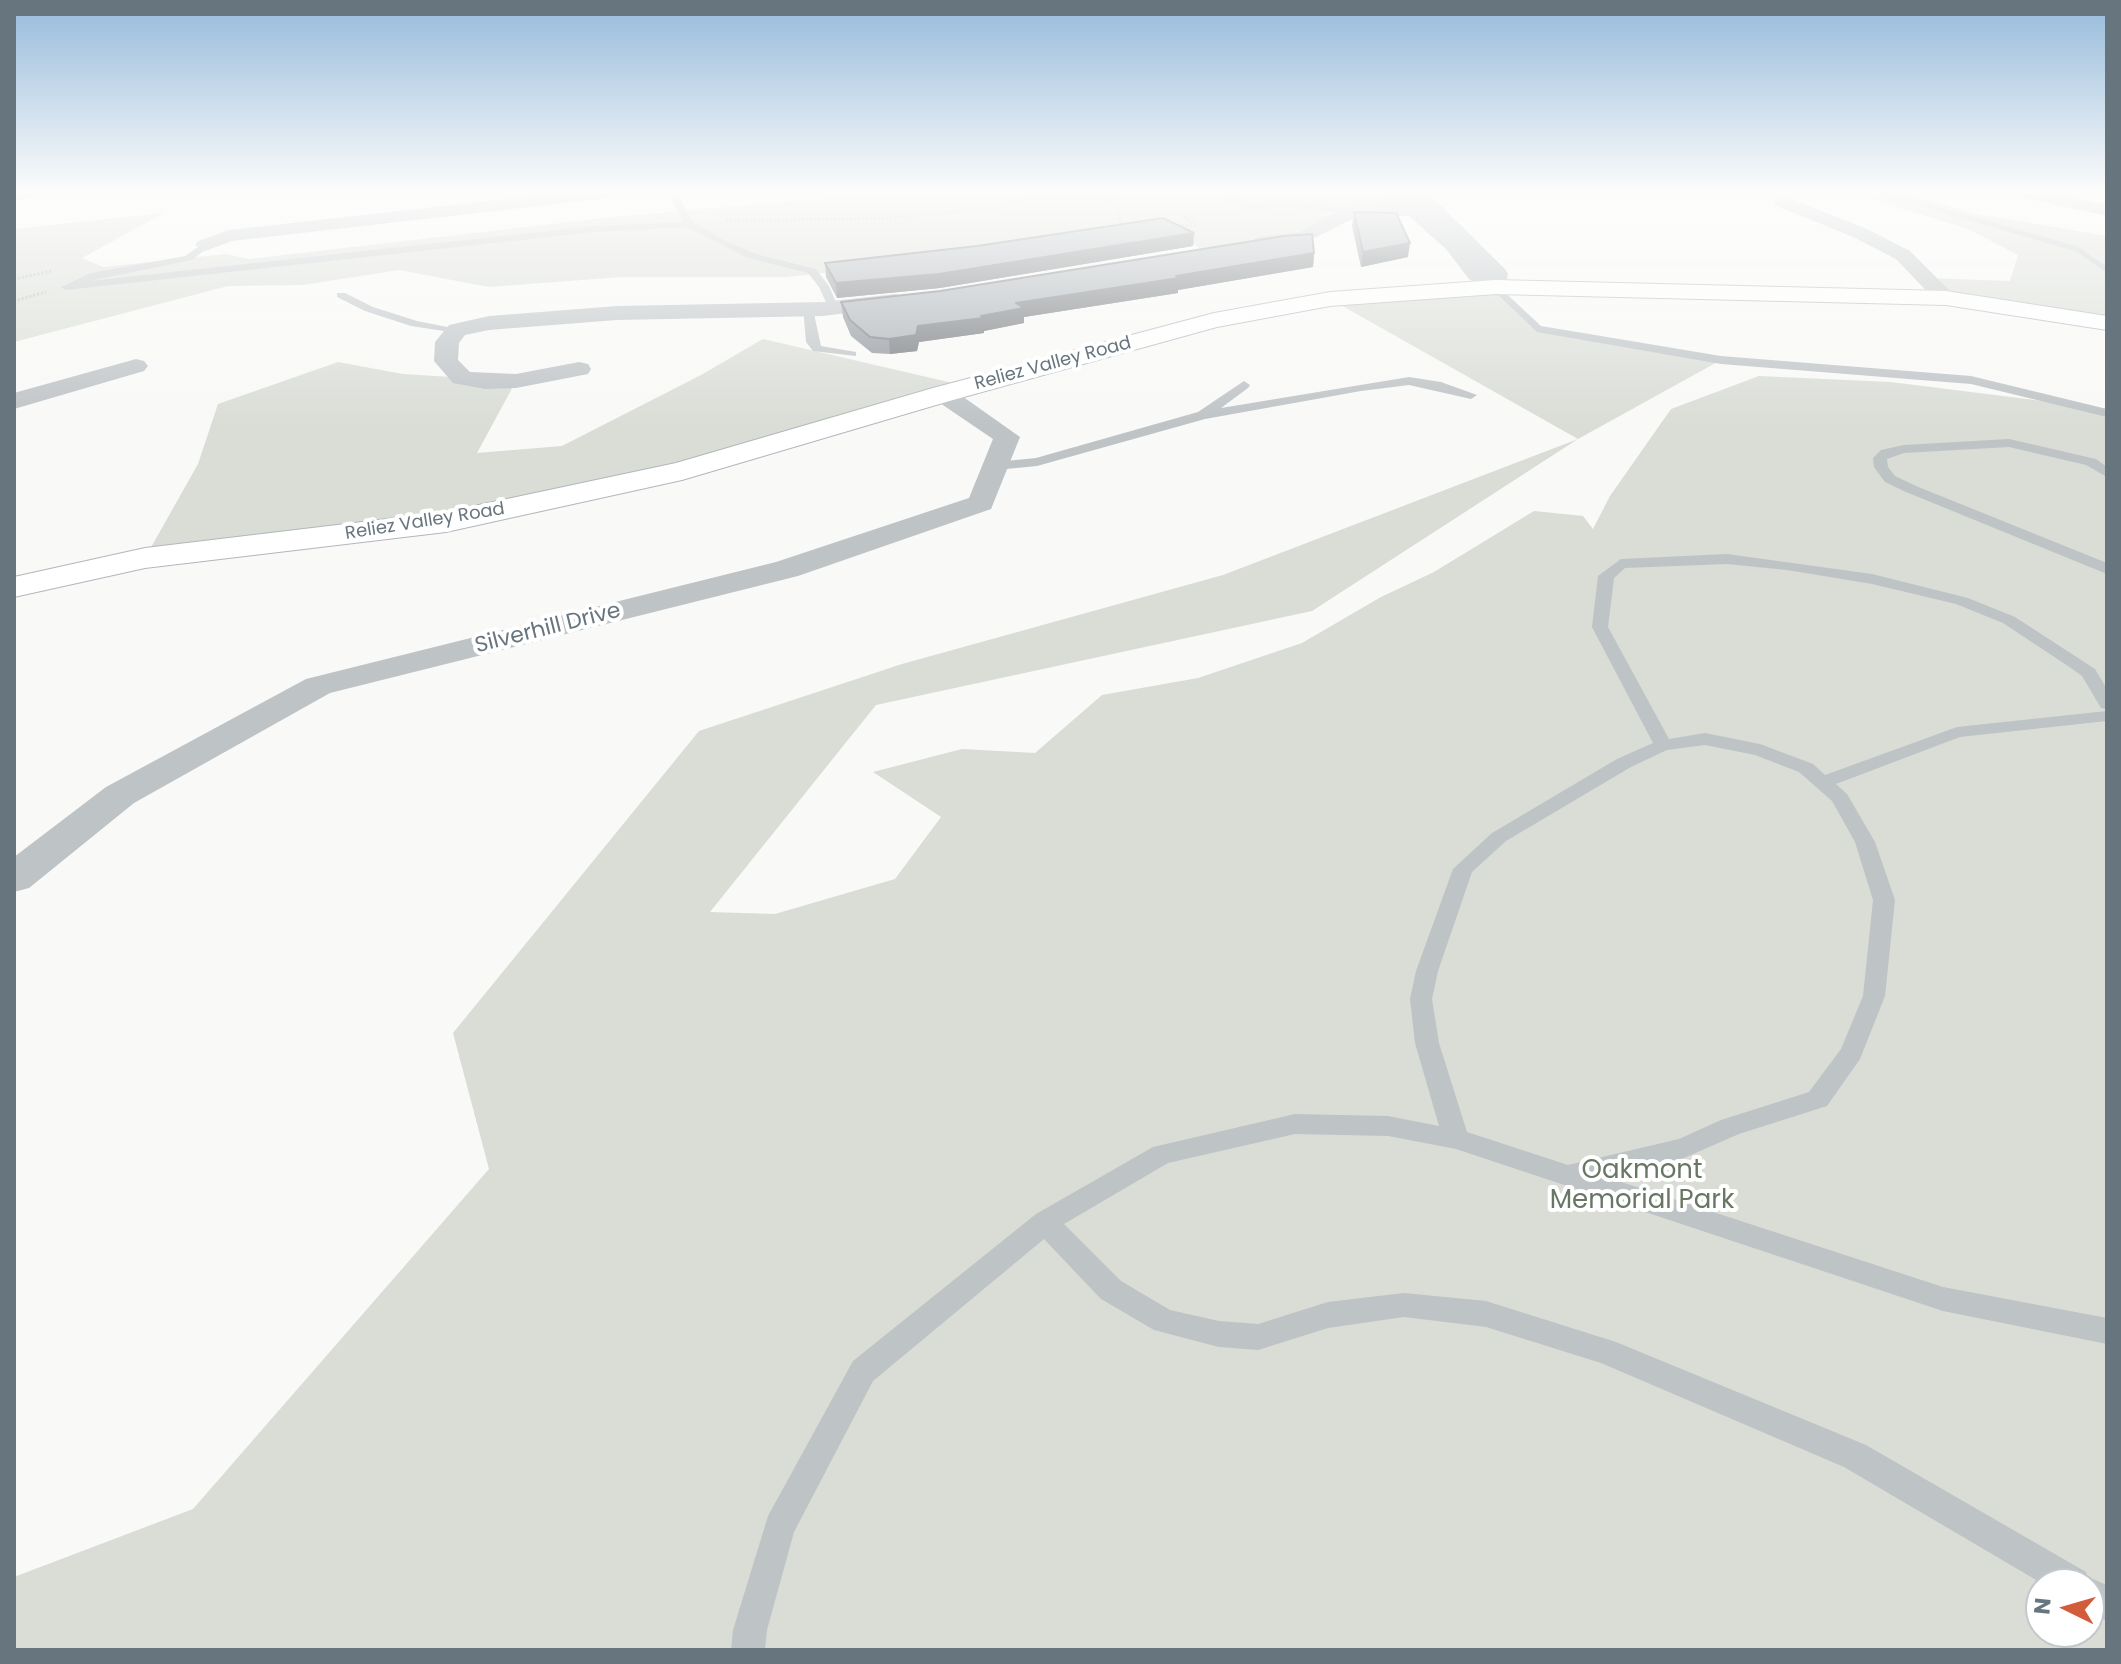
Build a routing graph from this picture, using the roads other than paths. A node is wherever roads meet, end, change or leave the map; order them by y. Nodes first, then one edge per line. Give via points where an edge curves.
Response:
1 (119, 271) edge
2 (215, 271) edge
3 (811, 271) edge
4 (1474, 271) edge
5 (1919, 271) edge
6 (1496, 287) junction
7 (341, 295) dead end
8 (1946, 298) junction
9 (910, 300) edge
10 (833, 307) junction
11 (807, 309) junction
12 (2107, 323) edge
13 (457, 330) junction
14 (852, 354) dead end
15 (136, 366) dead end
16 (579, 369) dead end
17 (1244, 385) dead end
18 (943, 394) junction
19 (1471, 395) dead end
20 (14, 401) edge
21 (2107, 413) edge
22 (1203, 415) junction
23 (996, 466) junction
24 (2107, 473) edge
25 (2107, 569) edge
26 (14, 587) edge
27 (2107, 704) edge
28 (2107, 716) edge
29 (1663, 745) junction
30 (1823, 782) junction
31 (14, 878) edge
32 (1456, 1139) junction
33 (1568, 1176) junction
34 (1045, 1222) junction
35 (2107, 1331) edge
36 (2047, 1568) edge
37 (748, 1650) edge

1 - 2 lane via 66,287
3 - 10 lane
4 - 6 street
5 - 8 street
6 - 8 main road, Reliez Valley Road
6 - 18 main road, Reliez Valley Road via 1330,299 1242,315
6 - 21 lane via 1537,329 1721,360 1971,380
7 - 13 lane via 415,324
8 - 12 main road, Reliez Valley Road
9 - 10 street
10 - 11 street
11 - 13 street via 617,313
11 - 14 lane via 817,349
13 - 16 street via 447,342 446,361 462,378 516,381
15 - 20 street
17 - 22 lane
18 - 23 street, Silverhill Drive via 1007,437
18 - 26 main road, Reliez Valley Road via 682,471 446,522 145,558
19 - 22 lane via 1409,381
22 - 23 lane via 1037,462
23 - 31 street, Silverhill Drive via 981,503 787,569 318,686 120,795
24 - 25 lane via 2081,459 2009,443 1904,449 1880,458 1890,479
27 - 29 lane via 2089,673 2074,662 2009,620 1962,601 1787,565 1727,559 1621,564 1606,576 1600,627
28 - 30 lane via 1957,732
29 - 30 lane via 1705,739 1760,750 1806,768
29 - 32 lane via 1499,837 1463,869 1421,999 1427,1043
30 - 33 lane via 1840,798 1865,842 1884,900 1874,996 1852,1053 1818,1099 1684,1148
32 - 33 lane
32 - 34 lane via 1388,1126 1295,1124 1162,1154
33 - 35 lane via 1943,1299
34 - 36 lane via 1111,1290 1164,1321 1205,1331 1258,1337 1328,1315 1404,1305 1486,1314 1606,1351 1855,1456
34 - 37 lane via 863,1371 779,1527

